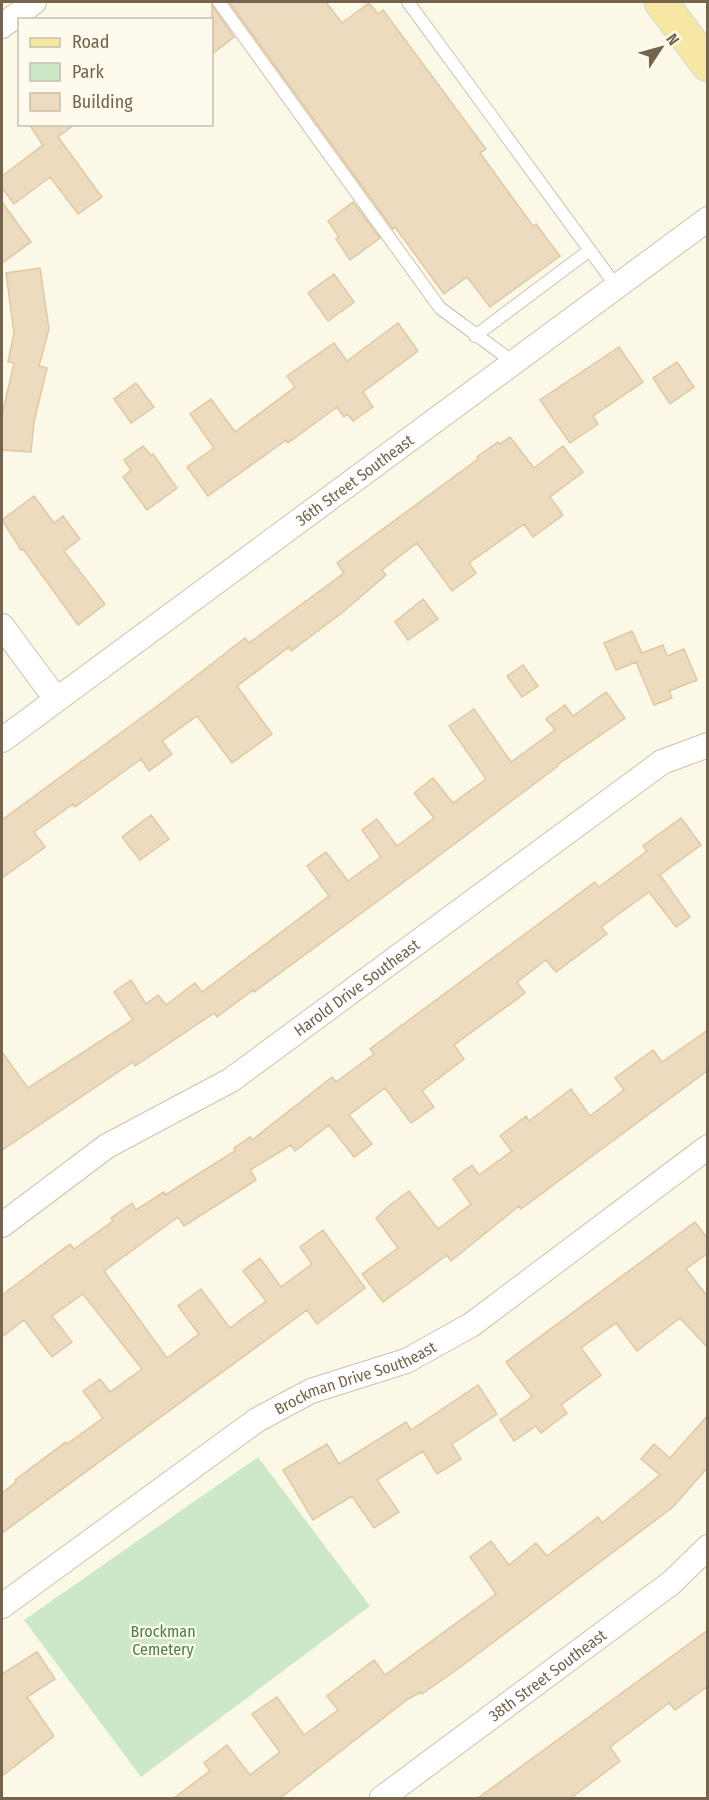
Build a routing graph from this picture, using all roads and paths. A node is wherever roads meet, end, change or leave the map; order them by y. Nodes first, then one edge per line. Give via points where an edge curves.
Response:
1 (34, 2) edge
2 (219, 2) edge
3 (408, 2) edge
4 (661, 2) edge
5 (2, 26) edge
6 (703, 49) edge
7 (708, 219) edge
8 (590, 250) junction
9 (616, 286) junction
10 (475, 336) junction
11 (513, 362) junction
12 (2, 626) edge
13 (56, 699) junction
14 (2, 740) edge
15 (708, 745) edge
16 (708, 1147) edge
17 (2, 1225) edge
18 (708, 1547) edge
19 (2, 1606) edge
20 (382, 1798) edge

1 - 5 street
2 - 10 lane via 440,309
3 - 8 lane
4 - 6 main road
7 - 9 street, 36th Street Southeast
8 - 9 lane
8 - 10 lane
9 - 11 street, 36th Street Southeast
10 - 11 lane
11 - 13 street, 36th Street Southeast
12 - 13 street
13 - 14 street, 36th Street Southeast
15 - 17 street, Harold Drive Southeast via 662,762 231,1080 107,1146
16 - 19 street, Brockman Drive Southeast via 471,1325 406,1360 311,1391 257,1420
18 - 20 street, 38th Street Southeast via 671,1583

